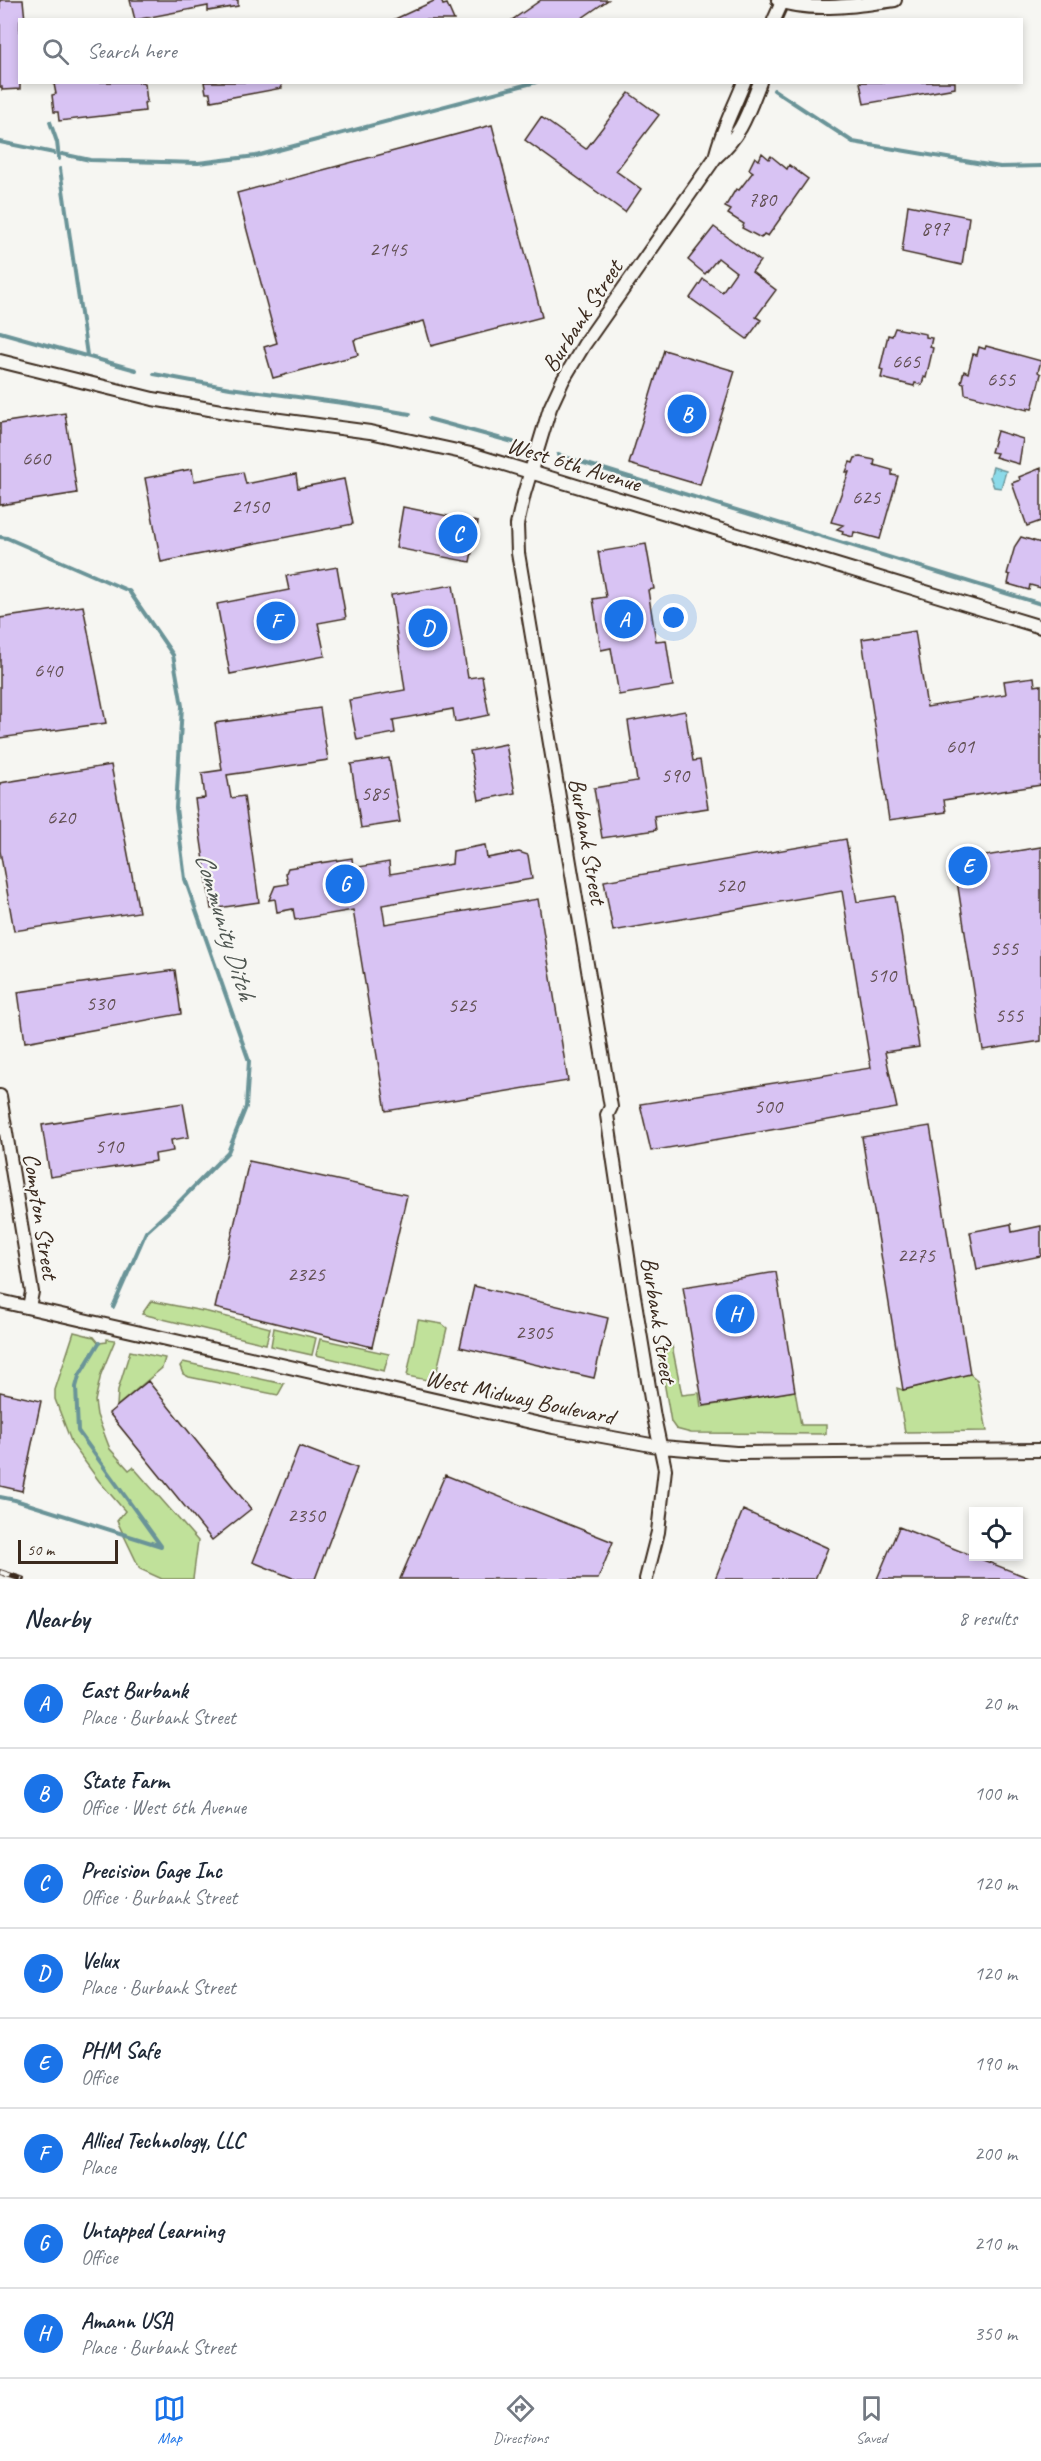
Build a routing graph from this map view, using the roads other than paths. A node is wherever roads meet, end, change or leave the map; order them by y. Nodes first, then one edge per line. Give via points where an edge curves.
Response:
1 (895, 0) edge
2 (781, 1) edge
3 (775, 18) edge
4 (743, 84) edge
5 (759, 84) edge
6 (715, 158) junction
7 (0, 361) edge
8 (530, 472) junction
9 (1041, 627) edge
10 (0, 1096) edge
11 (0, 1300) edge
12 (29, 1308) junction
13 (662, 1447) junction
14 (1041, 1450) edge
15 (646, 1579) edge

1 - 2 street via 838,6
2 - 3 street
4 - 6 street, Burbank Street
5 - 6 street, Burbank Street via 733,142
6 - 8 street, Burbank Street via 573,362 550,408
7 - 8 street, West 6th Avenue via 153,399 407,438
8 - 9 street, West 6th Avenue
8 - 13 street, Burbank Street via 518,515 518,553 611,1107 607,1116 633,1290
10 - 12 street, Compton Street via 32,1292
11 - 12 street, West Midway Boulevard
12 - 13 street, West Midway Boulevard via 552,1427
13 - 14 street, West Midway Boulevard via 736,1453
13 - 15 street, Burbank Street via 665,1468 658,1532

